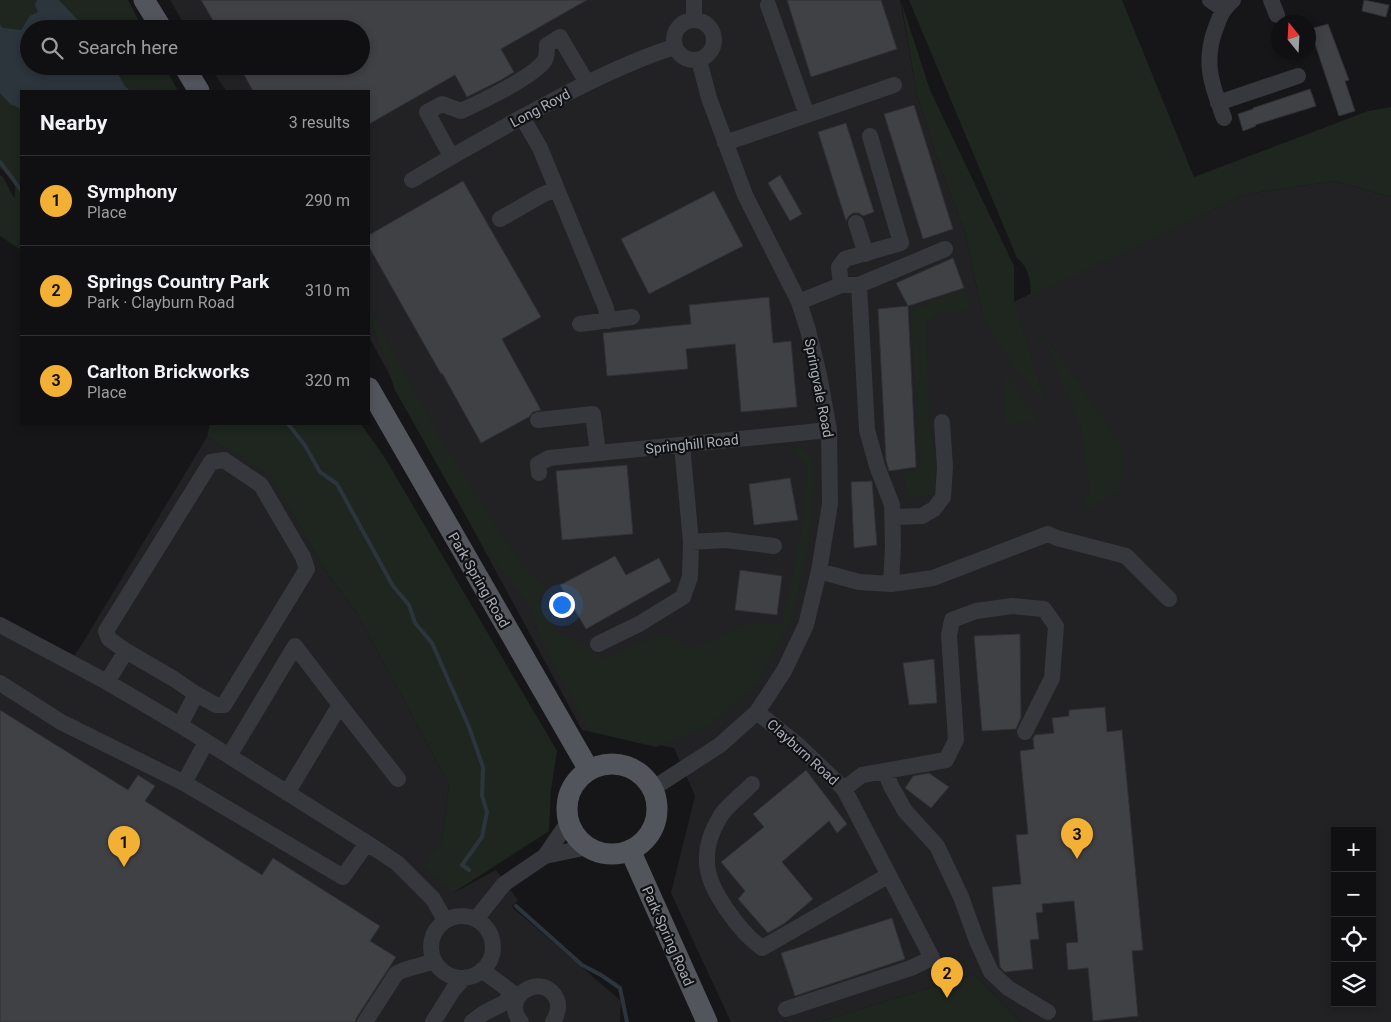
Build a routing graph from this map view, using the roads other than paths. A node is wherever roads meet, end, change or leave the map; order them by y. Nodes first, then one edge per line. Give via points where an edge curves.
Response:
1 (144, 0) edge
2 (694, 0) edge
3 (1222, 3) edge
4 (768, 5) dead end
5 (156, 20) edge
6 (694, 20) junction
7 (674, 47) junction
8 (699, 60) junction
9 (189, 75) edge
10 (1298, 76) dead end
11 (587, 83) junction
12 (894, 85) dead end
13 (198, 90) edge
14 (807, 115) junction
15 (522, 117) junction
16 (870, 136) dead end
17 (724, 143) junction
18 (451, 156) junction
19 (412, 180) dead end
20 (556, 189) junction
21 (500, 218) dead end
22 (856, 223) dead end
23 (946, 249) dead end
24 (866, 254) junction
25 (842, 285) junction
26 (859, 285) junction
27 (799, 302) junction
28 (632, 317) dead end
29 (608, 321) junction
30 (580, 324) dead end
31 (370, 390) edge
32 (538, 420) dead end
33 (942, 422) dead end
34 (829, 430) junction
35 (682, 445) junction
36 (598, 453) junction
37 (539, 473) dead end
38 (893, 517) junction
39 (691, 542) junction
40 (774, 546) dead end
41 (819, 571) junction
42 (891, 584) junction
43 (1169, 598) dead end
44 (0, 625) edge
45 (598, 644) dead end
46 (126, 651) junction
47 (107, 682) junction
48 (0, 683) edge
49 (196, 694) junction
50 (340, 705) junction
51 (757, 712) junction
52 (180, 725) junction
53 (1025, 732) dead end
54 (206, 742) junction
55 (230, 756) junction
56 (590, 770) junction
57 (885, 771) junction
58 (398, 779) dead end
59 (184, 782) junction
60 (752, 784) dead end
61 (652, 789) junction
62 (844, 789) junction
63 (287, 793) junction
64 (569, 821) junction
65 (367, 843) junction
66 (588, 847) junction
67 (630, 850) junction
68 (545, 856) junction
69 (889, 875) junction
70 (476, 919) junction
71 (445, 920) junction
72 (434, 961) junction
73 (482, 970) junction
74 (464, 978) junction
75 (515, 996) junction
76 (786, 1009) dead end
77 (1048, 1012) dead end
78 (474, 1021) edge
79 (366, 1022) edge
80 (433, 1022) edge
81 (521, 1022) edge
82 (553, 1022) edge
83 (707, 1022) edge

1 - 5 main road
2 - 6 street
3 - 10 street via 1208,58 1221,110
4 - 14 street
6 - 7 street via 683,23 676,31
6 - 8 street via 710,27 714,38 712,49
7 - 8 street via 687,60
7 - 11 street, Long Royd
8 - 17 street, Springvale Road
9 - 13 main road
11 - 15 street, Long Royd
11 - 18 street via 560,37 547,45 546,59 538,68 492,97 461,111 442,104 427,112
12 - 14 street
14 - 17 street
15 - 18 street, Long Royd
15 - 20 street via 540,148
16 - 24 street via 901,243
17 - 27 street, Springvale Road via 745,196
18 - 19 street, Long Royd
20 - 21 street
20 - 29 street via 606,308
22 - 24 street
23 - 26 street
24 - 25 street via 845,259 839,267
25 - 26 street
25 - 27 street
26 - 38 street via 868,430
27 - 34 street, Springvale Road via 819,375
28 - 29 street
29 - 30 street
31 - 56 main road, Park Spring Road
32 - 36 street via 593,414
33 - 38 street via 944,497 934,509 922,516
34 - 35 street, Springhill Road
34 - 41 street, Springvale Road via 830,504
35 - 36 street, Springhill Road
35 - 39 street
36 - 37 street, Springhill Road via 549,458 538,464
38 - 42 street
39 - 40 street via 726,540
39 - 45 street via 690,577 683,597
41 - 42 street via 859,582
41 - 51 street, Springvale Road via 806,625 784,671
42 - 43 street via 933,578 1048,534 1126,556
44 - 47 street
46 - 47 street
46 - 49 street
46 - 49 street via 109,639 106,631 211,462 224,460 261,485 304,557 306,569 224,705 216,705
47 - 52 street
48 - 59 street via 61,722
49 - 52 street
50 - 55 street via 295,646
50 - 58 street
50 - 63 street
51 - 61 street, Springvale Road via 720,745
51 - 62 street, Clayburn Road
52 - 54 street
53 - 57 street via 1052,678 1056,626 1044,609 1012,606 976,611 952,620 956,740 946,760
54 - 55 street
54 - 59 street
55 - 63 street
56 - 61 main road via 607,765 625,766 636,771
56 - 64 main road via 578,780 571,792
57 - 62 street via 862,775
57 - 77 street via 905,811 937,846 991,972 1008,988
59 - 65 street via 343,877
60 - 69 street via 720,816 709,840 706,863 732,918 750,940 762,948
61 - 67 main road via 656,800 655,824 649,835
62 - 69 street, Clayburn Road
63 - 65 street
64 - 66 main road via 573,831
64 - 68 street
65 - 71 street via 397,863 433,899
66 - 67 main road via 609,854
66 - 68 street
67 - 83 main road, Park Spring Road
68 - 70 street via 504,884
69 - 76 street, Clayburn Road via 932,958 911,968
70 - 71 street via 466,916
70 - 73 street via 490,933 492,943 489,962
71 - 72 street via 432,939 430,950
72 - 74 street via 446,974
72 - 79 street via 400,970
73 - 74 street
73 - 75 street
74 - 80 street
75 - 78 street
75 - 81 street via 516,1012
75 - 82 street via 534,986 547,988 558,1004

